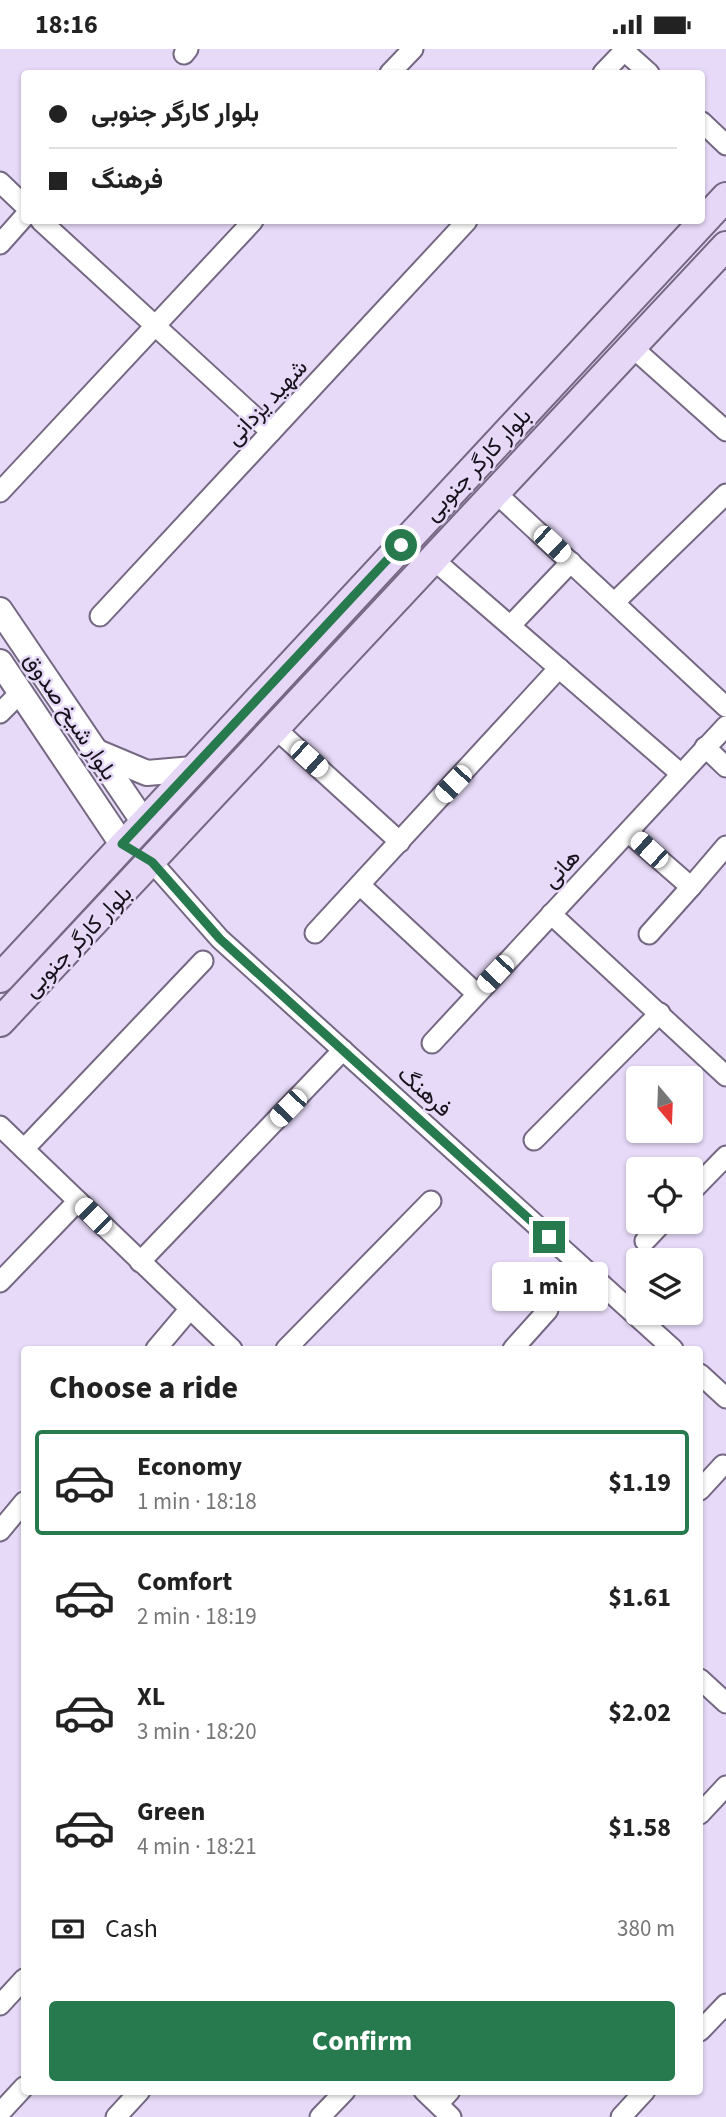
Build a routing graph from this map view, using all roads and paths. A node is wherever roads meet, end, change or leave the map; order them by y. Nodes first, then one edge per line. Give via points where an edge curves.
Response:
1 (623, 50) edge
2 (606, 70) edge
3 (646, 70) edge
4 (705, 125) edge
5 (726, 145) edge
6 (0, 182) edge
7 (726, 197) edge
8 (21, 202) edge
9 (705, 219) edge
10 (21, 220) edge
11 (44, 224) edge
12 (250, 224) edge
13 (464, 224) edge
14 (701, 224) edge
15 (0, 244) edge
16 (726, 246) edge
17 (155, 325) junction
18 (632, 347) junction
19 (726, 431) edge
20 (271, 432) junction
21 (0, 492) edge
22 (496, 492) junction
23 (726, 493) edge
24 (434, 560) junction
25 (571, 562) junction
26 (615, 602) junction
27 (0, 610) edge
28 (100, 616) dead end
29 (510, 625) junction
30 (0, 662) edge
31 (559, 668) junction
32 (20, 693) junction
33 (726, 706) edge
34 (0, 713) edge
35 (726, 726) edge
36 (276, 729) junction
37 (705, 747) junction
38 (95, 751) junction
39 (726, 767) edge
40 (192, 769) junction
41 (680, 773) junction
42 (143, 821) junction
43 (628, 832) junction
44 (400, 842) junction
45 (122, 844) junction
46 (726, 846) edge
47 (152, 862) junction
48 (360, 885) junction
49 (691, 887) junction
50 (551, 914) junction
51 (315, 933) dead end
52 (649, 935) dead end
53 (203, 961) dead end
54 (0, 978) edge
55 (477, 994) junction
56 (660, 1013) junction
57 (0, 1022) edge
58 (432, 1043) dead end
59 (344, 1050) junction
60 (723, 1066) edge
61 (0, 1126) edge
62 (534, 1140) dead end
63 (24, 1149) junction
64 (726, 1156) edge
65 (703, 1180) edge
66 (78, 1201) junction
67 (431, 1201) dead end
68 (652, 1234) edge
69 (645, 1241) dead end
70 (140, 1262) junction
71 (0, 1282) edge
72 (189, 1310) junction
73 (548, 1310) dead end
74 (159, 1346) edge
75 (229, 1346) edge
76 (289, 1346) edge
77 (516, 1346) edge
78 (670, 1346) edge
79 (703, 1377) edge
80 (726, 1398) edge
81 (723, 1465) dead end
82 (703, 1487) edge
83 (21, 1506) edge
84 (0, 1531) edge
85 (703, 1681) edge
86 (724, 1696) edge
87 (726, 1786) edge
88 (703, 1811) edge
89 (21, 1982) edge
90 (726, 2004) edge
91 (0, 2005) edge
92 (703, 2023) edge
93 (21, 2090) edge
94 (135, 2095) edge
95 (341, 2095) edge
96 (641, 2095) edge
97 (0, 2113) edge
98 (116, 2117) edge
99 (320, 2117) edge
100 (621, 2117) edge

1 - 2 street
1 - 3 street
4 - 5 street
6 - 8 street
7 - 9 main road, بلوار کارگر جنوبی
10 - 15 street
11 - 17 street
12 - 17 street
13 - 20 street, شهید یزدانی
14 - 40 main road, بلوار کارگر جنوبی
16 - 18 main road, بلوار کارگر جنوبی
17 - 20 street
17 - 21 street
18 - 19 street
18 - 22 main road, بلوار کارگر جنوبی
20 - 28 street, شهید یزدانی
22 - 24 main road, بلوار کارگر جنوبی
22 - 25 street
23 - 26 street
24 - 29 street
24 - 36 main road, بلوار کارگر جنوبی
25 - 26 street
25 - 29 street
26 - 33 street
27 - 38 street, بلوار شیخ صدوق
29 - 31 street
30 - 32 street, بلوار شیخ صدوق
31 - 41 street
31 - 44 street
32 - 34 street
32 - 45 street, بلوار شیخ صدوق
35 - 37 street, هانی
36 - 44 street
36 - 47 main road, بلوار کارگر جنوبی
37 - 39 street
37 - 41 street, هانی
38 - 40 street via 147,773
38 - 42 street, بلوار شیخ صدوق
40 - 42 main road, بلوار کارگر جنوبی
41 - 43 street, هانی
42 - 45 main road, بلوار کارگر جنوبی
42 - 47 main road
43 - 49 street
43 - 50 street, هانی
44 - 48 street
45 - 47 main road
45 - 54 main road, بلوار کارگر جنوبی
46 - 49 street
47 - 57 main road, بلوار کارگر جنوبی
47 - 59 street, فرهنگ via 220,939
48 - 51 street
48 - 55 street
49 - 52 street
50 - 55 street, هانی
50 - 56 street
53 - 63 street
55 - 58 street, هانی
56 - 60 street
56 - 62 street
59 - 70 street
59 - 78 street, فرهنگ
61 - 63 street
63 - 66 street
64 - 65 street
66 - 70 street
66 - 71 street
67 - 76 street
68 - 69 street
70 - 72 street
72 - 74 street
72 - 75 street
73 - 77 street
79 - 80 street
81 - 82 street
83 - 84 street
85 - 86 street
87 - 88 street
89 - 91 street
90 - 92 street
93 - 97 street
94 - 98 street
95 - 99 street
96 - 100 street

